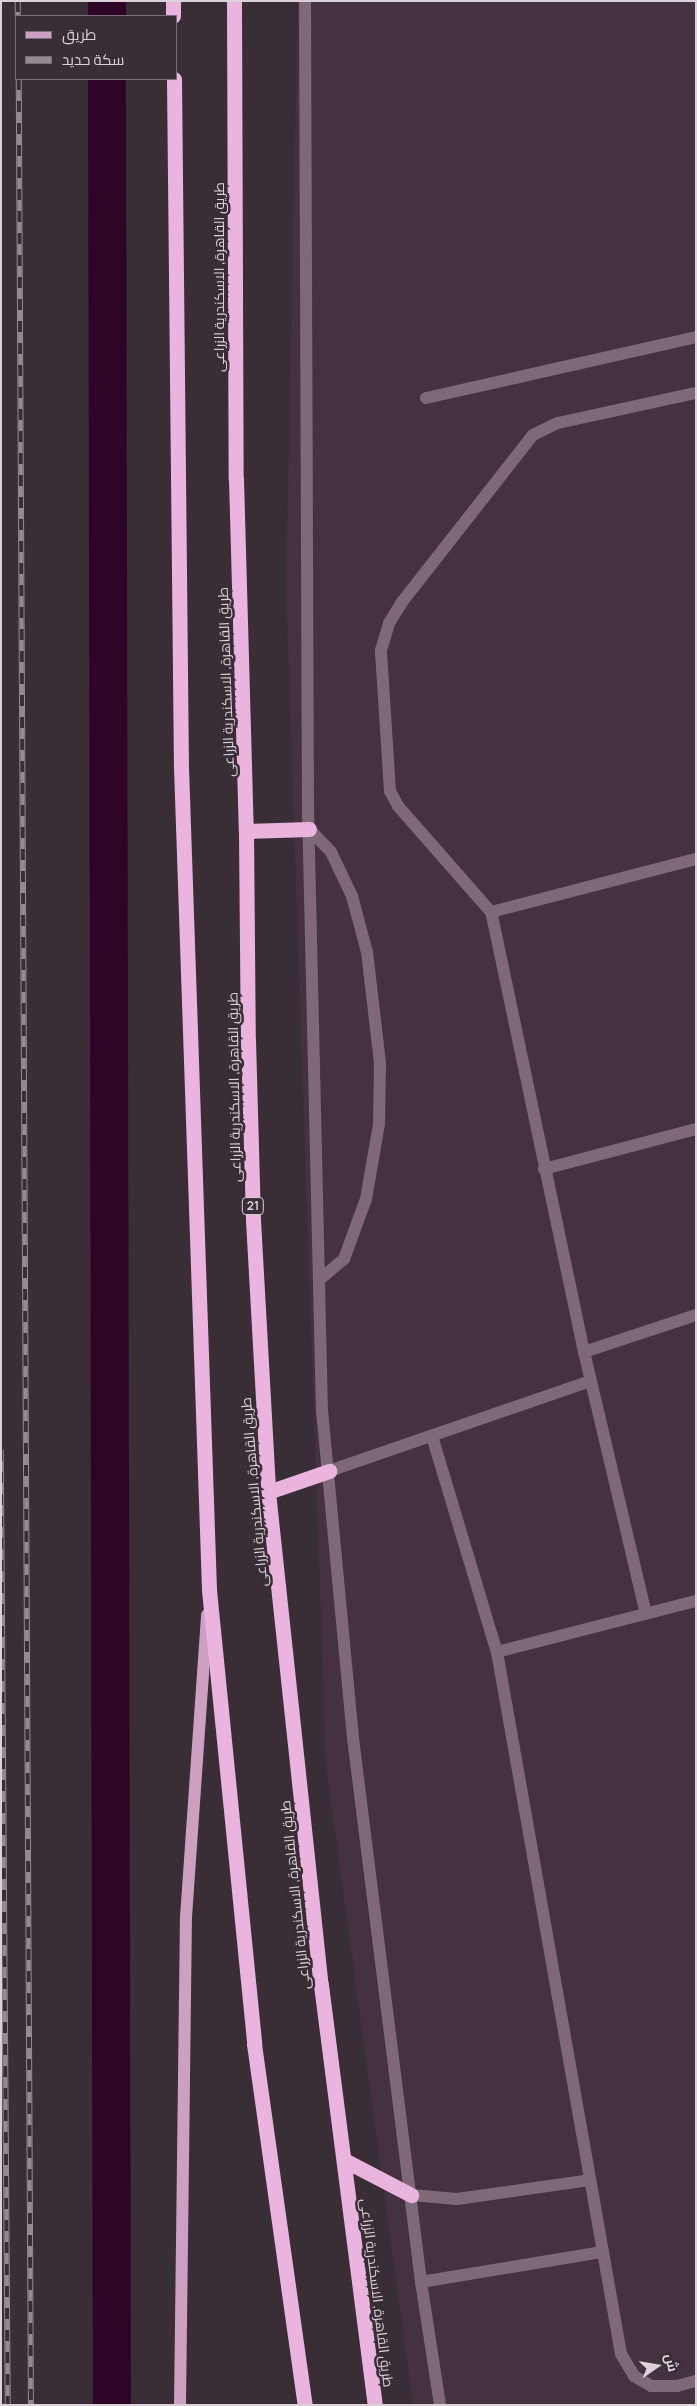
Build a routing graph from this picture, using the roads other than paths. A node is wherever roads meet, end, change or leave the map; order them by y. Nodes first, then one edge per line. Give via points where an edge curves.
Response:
1 (173, 1) edge
2 (234, 1) edge
3 (305, 1) edge
4 (173, 15) edge
5 (174, 80) edge
6 (696, 338) edge
7 (696, 393) edge
8 (426, 398) dead end
9 (309, 829) junction
10 (246, 831) junction
11 (696, 859) edge
12 (490, 912) junction
13 (696, 1129) edge
14 (544, 1169) junction
15 (320, 1279) junction
16 (696, 1316) edge
17 (584, 1352) junction
18 (591, 1381) junction
19 (432, 1436) junction
20 (329, 1471) junction
21 (268, 1492) junction
22 (209, 1590) junction
23 (696, 1601) edge
24 (646, 1614) junction
25 (497, 1652) junction
26 (344, 2160) junction
27 (590, 2180) junction
28 (412, 2195) junction
29 (603, 2252) junction
30 (421, 2282) junction
31 (696, 2381) edge
32 (180, 2405) edge
33 (305, 2405) edge
34 (375, 2405) edge
35 (440, 2405) edge

1 - 4 highway
2 - 10 highway, طريق القاهرة, الاسكندرية الزراعى / 21 via 236,479
3 - 9 street
5 - 22 highway via 181,757
6 - 8 street
7 - 12 street via 558,423 533,436 389,623 381,650 390,792 398,806
9 - 10 highway
9 - 15 street
9 - 15 street via 331,852 352,896 367,952 380,1063 379,1124 366,1199 344,1259
10 - 21 highway, طريق القاهرة, الاسكندرية الزراعى / 21 via 253,1220
11 - 12 street
12 - 14 street
13 - 14 street
14 - 17 street
15 - 20 street via 322,1410
16 - 17 street
17 - 18 street
18 - 19 street
18 - 24 street
19 - 20 street
19 - 25 street
20 - 21 highway
20 - 28 street via 353,1738
21 - 26 highway, طريق القاهرة, الاسكندرية الزراعى / 21 via 321,1985
22 - 32 main road via 186,1917
22 - 33 highway via 254,2044
23 - 24 street
24 - 25 street
25 - 27 street
26 - 28 highway
26 - 34 highway, طريق القاهرة, الاسكندرية الزراعى / 21
27 - 28 street via 457,2199
27 - 29 street
28 - 30 street
29 - 30 street
29 - 31 street via 621,2354 634,2376 651,2386 677,2386
30 - 35 street

